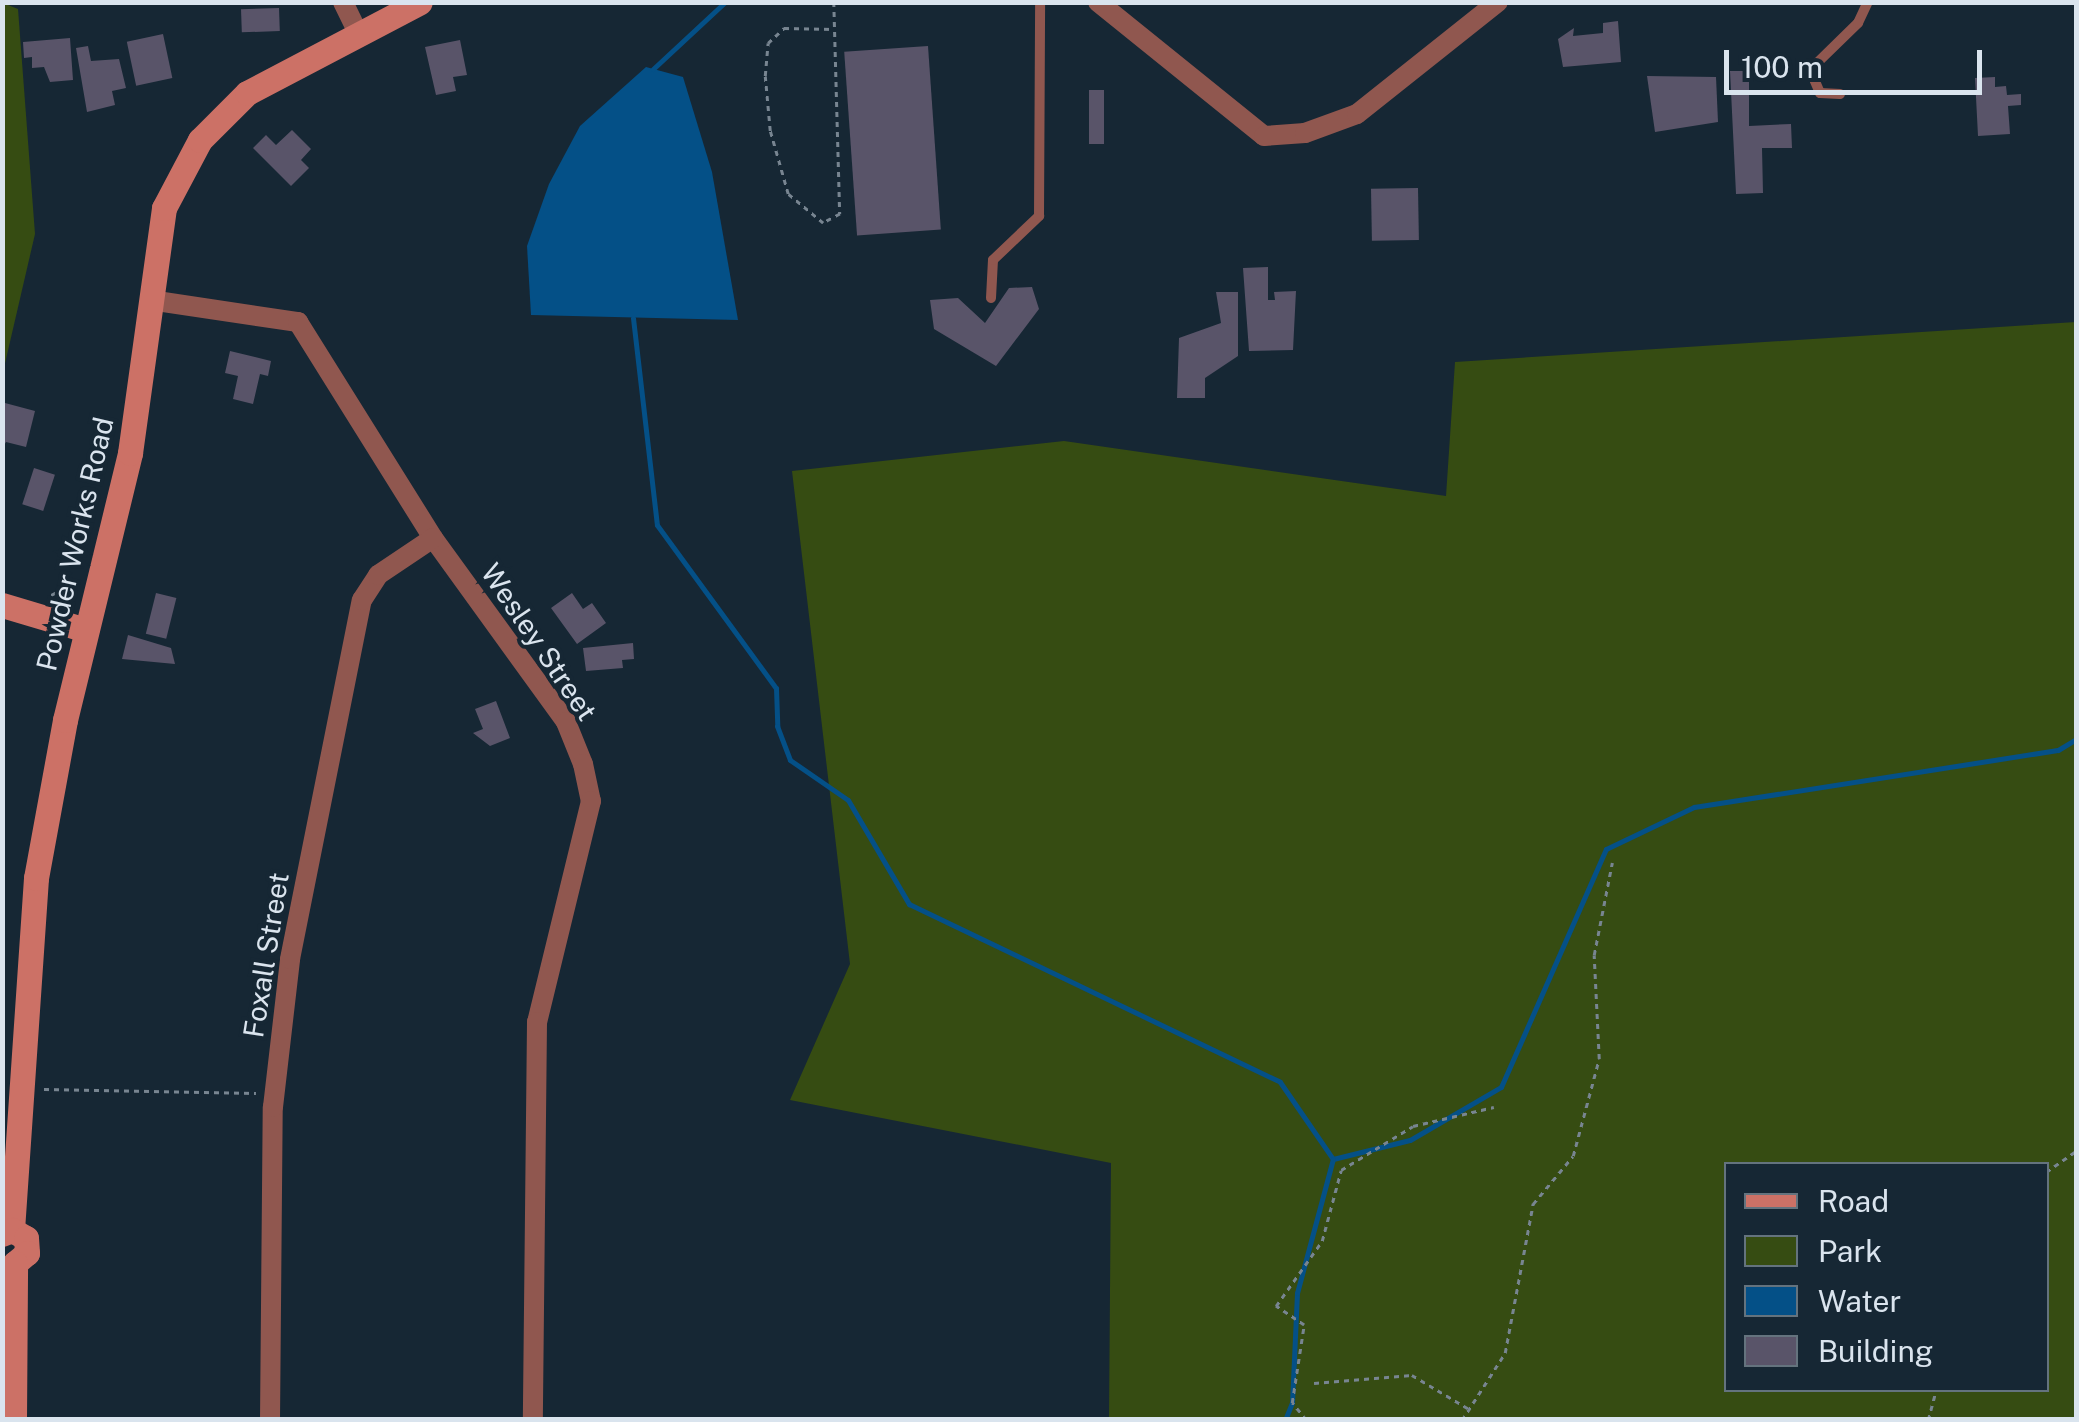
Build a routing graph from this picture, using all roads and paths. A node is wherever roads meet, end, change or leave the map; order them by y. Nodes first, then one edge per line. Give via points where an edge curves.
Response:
1 (343, 2) edge
2 (420, 2) edge
3 (834, 2) edge
4 (1040, 2) edge
5 (1098, 2) edge
6 (1498, 2) edge
7 (1868, 2) edge
8 (834, 28) junction
9 (358, 33) junction
10 (1840, 94) dead end
11 (990, 298) dead end
12 (150, 300) junction
13 (434, 538) junction
14 (76, 582) dead end
15 (50, 596) dead end
16 (2, 606) edge
17 (86, 630) junction
18 (1612, 863) dead end
19 (22, 1090) junction
20 (274, 1093) junction
21 (1494, 1107) dead end
22 (2076, 1151) edge
23 (2049, 1170) edge
24 (8, 1232) edge
25 (9, 1261) edge
26 (1314, 1383) dead end
27 (1935, 1392) edge
28 (1470, 1410) junction
29 (14, 1420) edge
30 (270, 1420) edge
31 (533, 1420) edge
32 (1306, 1420) edge
33 (1462, 1420) edge
34 (1928, 1420) edge

1 - 9 street
2 - 9 main road, Powder Works Road
3 - 8 path
4 - 11 lane via 1039,216 993,260
5 - 6 street via 1264,136 1305,134 1357,114
7 - 10 lane via 1858,23 1818,62 1814,79 1820,93
8 - 8 path via 840,214 822,223 788,194 770,131 768,43 784,28
9 - 12 main road, Powder Works Road via 247,93 200,140 164,208
12 - 13 street, Wesley Street via 298,322
12 - 17 main road, Powder Works Road via 130,452
13 - 20 street, Foxall Street via 378,575 362,600 290,959
13 - 31 street, Wesley Street via 566,722 592,791 537,1022
14 - 15 path
16 - 17 main road
17 - 19 main road, Powder Works Road via 36,878
18 - 28 path via 1594,955 1599,1060 1572,1156 1533,1204 1506,1352
19 - 20 path
19 - 24 main road, Powder Works Road
20 - 30 street, Foxall Street
21 - 32 path via 1413,1126 1341,1170 1322,1241 1276,1306 1304,1324 1292,1403
22 - 23 path
24 - 25 main road, Powder Works Road via 28,1243 27,1254
25 - 29 main road
26 - 28 path via 1412,1375
27 - 34 path
28 - 33 path

